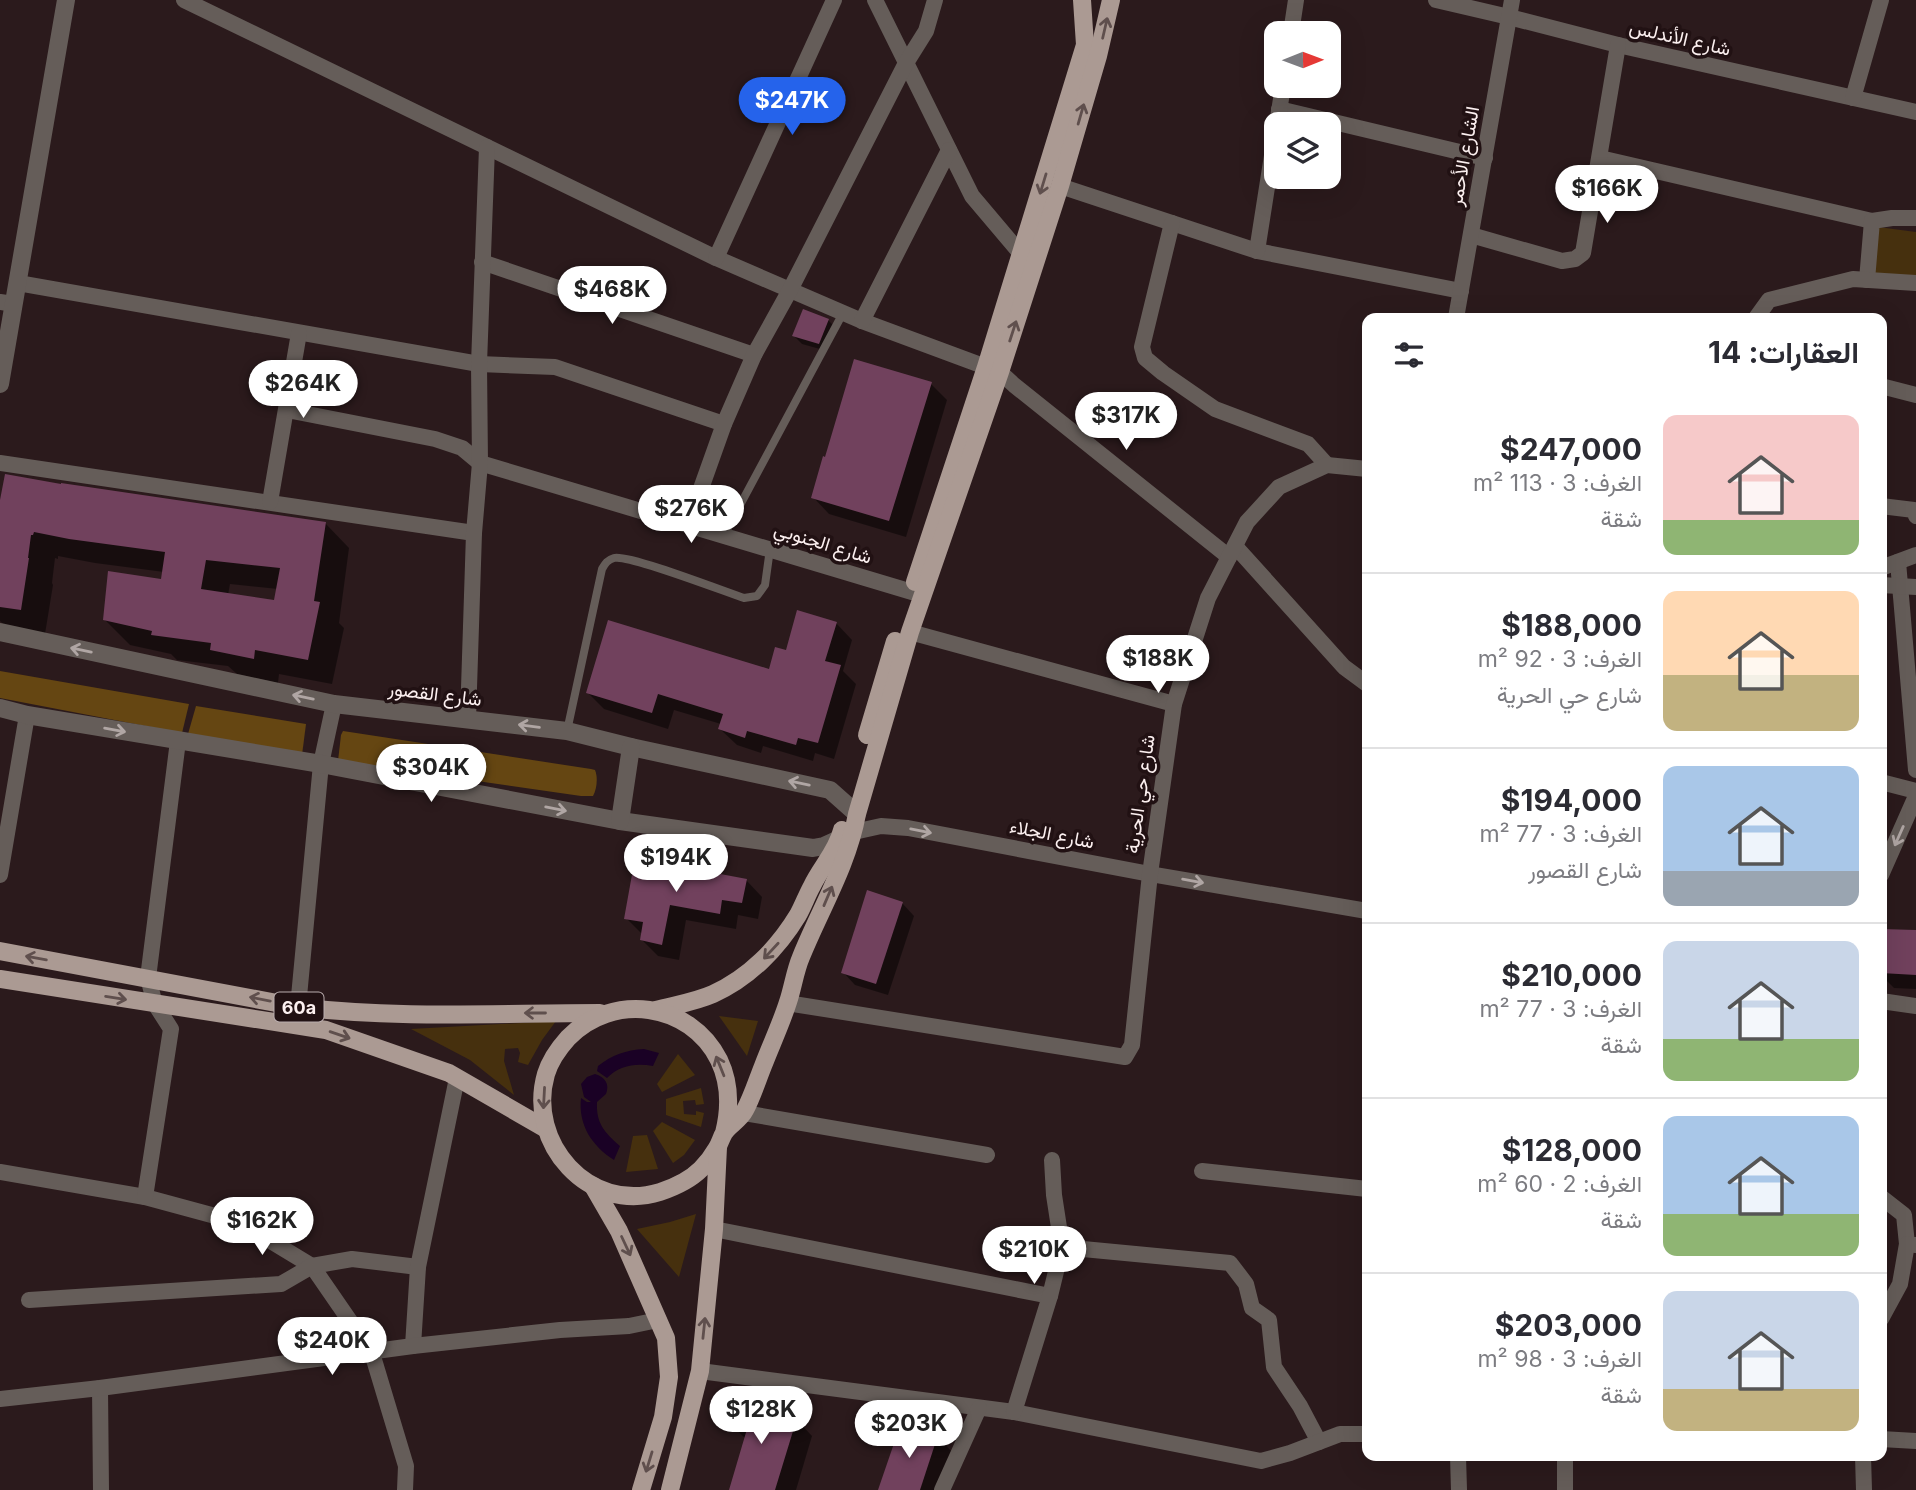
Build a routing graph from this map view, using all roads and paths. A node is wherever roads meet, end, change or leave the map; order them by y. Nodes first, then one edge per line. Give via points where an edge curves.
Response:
1 (65, 0) edge
2 (184, 0) edge
3 (834, 0) edge
4 (875, 0) edge
5 (935, 0) edge
6 (1111, 0) edge
7 (1296, 0) edge
8 (1436, 0) edge
9 (1881, 0) edge
10 (1081, 4) edge
11 (1511, 8) edge
12 (1293, 21) edge
13 (1618, 45) junction
14 (906, 62) junction
15 (1853, 98) junction
16 (1916, 112) edge
17 (1341, 129) edge
18 (487, 147) junction
19 (949, 150) junction
20 (1485, 158) junction
21 (1600, 158) junction
22 (1060, 186) junction
23 (1267, 189) edge
24 (1916, 218) edge
25 (1872, 221) junction
26 (1172, 223) junction
27 (1471, 235) junction
28 (1257, 251) junction
29 (1021, 254) junction
30 (716, 258) junction
31 (482, 262) junction
32 (1867, 280) junction
33 (18, 283) junction
34 (1916, 283) edge
35 (790, 290) junction
36 (1461, 291) junction
37 (7, 303) edge
38 (843, 313) junction
39 (1457, 313) edge
40 (1760, 313) edge
41 (862, 321) junction
42 (299, 333) junction
43 (754, 355) junction
44 (479, 364) junction
45 (993, 370) junction
46 (0, 384) edge
47 (1887, 388) edge
48 (1916, 395) edge
49 (287, 410) junction
50 (724, 424) junction
51 (0, 463) edge
52 (480, 463) junction
53 (1327, 465) junction
54 (1362, 468) edge
55 (270, 502) junction
56 (1887, 507) edge
57 (1916, 516) edge
58 (688, 525) junction
59 (474, 533) junction
60 (724, 536) junction
61 (770, 549) junction
62 (1232, 552) junction
63 (1916, 555) edge
64 (1898, 562) junction
65 (1887, 566) edge
66 (1887, 585) edge
67 (1908, 587) edge
68 (912, 592) junction
69 (0, 632) edge
70 (910, 632) junction
71 (1362, 680) edge
72 (334, 704) junction
73 (1174, 704) junction
74 (0, 708) edge
75 (27, 715) junction
76 (468, 719) junction
77 (567, 731) junction
78 (178, 741) junction
79 (631, 747) junction
80 (321, 764) junction
81 (1916, 770) edge
82 (1887, 784) edge
83 (1916, 794) edge
84 (620, 821) junction
85 (850, 823) junction
86 (1887, 862) edge
87 (1150, 874) junction
88 (0, 875) edge
89 (1362, 910) edge
90 (0, 951) edge
91 (148, 978) junction
92 (0, 979) edge
93 (1887, 1002) edge
94 (787, 1003) junction
95 (155, 1004) junction
96 (1916, 1006) edge
97 (298, 1007) junction
98 (656, 1010) junction
99 (604, 1013) junction
100 (457, 1078) junction
101 (744, 1113) junction
102 (545, 1129) junction
103 (721, 1140) junction
104 (988, 1155) dead end
105 (1052, 1160) dead end
106 (1202, 1171) dead end
107 (0, 1172) edge
108 (593, 1186) junction
109 (1362, 1188) edge
110 (145, 1197) junction
111 (1887, 1202) edge
112 (714, 1229) junction
113 (1912, 1244) edge
114 (1062, 1247) junction
115 (312, 1266) junction
116 (418, 1267) junction
117 (1050, 1296) junction
118 (29, 1300) dead end
119 (1887, 1308) edge
120 (658, 1320) junction
121 (413, 1346) junction
122 (372, 1353) junction
123 (699, 1371) junction
124 (100, 1388) junction
125 (0, 1399) edge
126 (979, 1408) junction
127 (1014, 1412) junction
128 (1362, 1434) edge
129 (1887, 1439) edge
130 (1916, 1441) edge
131 (1319, 1442) junction
132 (1458, 1461) edge
133 (1565, 1461) edge
134 (1863, 1461) edge
135 (100, 1490) edge
136 (405, 1490) edge
137 (641, 1490) edge
138 (670, 1490) edge
139 (942, 1490) edge
140 (1459, 1490) edge
141 (1565, 1490) edge
142 (1864, 1490) edge

1 - 33 street
2 - 18 street
3 - 30 street
4 - 14 street
5 - 14 street via 926,31
22 -> 6 main road
7 - 12 street
8 - 11 street, شارع الأندلس
9 - 15 street
10 -> 29 main road via 1085,46
11 - 13 street, شارع الأندلس
11 - 20 street, الشارع الأحمر
13 - 15 street, شارع الأندلس
13 - 21 street
14 - 19 street
14 - 35 street
15 - 16 street, شارع الأندلس
17 - 20 street
18 - 30 street
18 - 31 street
19 - 29 street via 972,196
19 - 41 street
20 - 27 street, الشارع الأحمر
21 - 25 street
21 - 27 street via 1583,253 1575,260 1562,261
22 - 26 street
45 -> 22 main road
23 - 28 street
24 - 25 street
25 - 32 street
26 - 28 street
26 - 53 street via 1142,346 1145,358 1215,409 1308,444
27 - 36 street, الشارع الأحمر
28 - 36 street
29 - 45 main road
30 - 35 street
31 - 43 street
31 - 44 street
32 - 34 street
32 - 40 street via 1853,279 1769,300
33 - 37 street
33 - 42 street
35 - 38 street
35 - 43 street
36 - 39 street, الشارع الأحمر
37 - 46 street
38 - 41 street
38 - 60 lane
41 - 45 street
42 - 44 street
42 - 49 street
43 - 50 street
44 - 50 street via 555,367
44 - 52 street
45 - 62 street
45 - 68 main road via 961,447
45 - 70 main road
47 - 48 street
49 - 52 street, شارع الجنوبي via 435,439 462,448
49 - 55 street
50 - 58 street
51 - 55 street
52 - 58 street, شارع الجنوبي
52 - 59 street
53 - 54 street
53 - 62 street, شارع حي الحرية via 1279,488 1247,522
55 - 59 street
56 - 57 street via 1914,510
58 - 60 street, شارع الجنوبي
59 - 76 street
60 - 61 street, شارع الجنوبي
61 - 68 street, شارع الجنوبي
61 - 77 lane via 765,585 757,596 744,598 635,561 616,557 607,561
62 - 71 street
62 - 73 street, شارع حي الحرية via 1208,597
63 - 64 street
64 - 65 street
64 - 67 street
66 - 67 street
67 - 81 street
68 - 85 main road via 884,675
72 -> 69 street, شارع القصور
70 - 73 street
70 - 85 main road
72 - 76 street, شارع القصور
72 - 80 street
73 - 87 street, شارع حي الحرية
74 - 75 street
75 -> 78 street
75 - 88 street
77 -> 76 street, شارع القصور
77 - 79 street, شارع القصور
78 - 80 street
78 - 91 street
79 - 84 street
85 -> 79 street, شارع القصور via 830,790
80 -> 84 street
80 - 97 street
82 - 83 street
83 -> 86 street
84 - 85 street via 813,848
85 -> 87 street, شارع الجلاء via 908,828
94 -> 85 main road via 829,895
85 -> 98 main road via 799,913 756,966 712,994
87 -> 89 street, شارع الجلاء
87 - 94 street, شارع حي الحرية via 1132,1045 1125,1057
91 -> 90 main road, 60a
91 - 95 street
97 -> 91 main road, 60a
92 -> 95 main road, 60a
93 - 96 street
94 - 101 main road
95 -> 100 main road, 60a via 326,1030
95 - 110 street via 171,1029
99 -> 97 main road, 60a via 408,1014
98 - 99 main road
103 -> 98 main road via 728,1118 728,1088 719,1060 703,1037 680,1019
99 -> 102 main road via 579,1027 559,1047 543,1091
100 - 102 main road, 60a
100 - 116 street
101 - 103 main road
101 - 104 street
102 - 108 main road via 556,1152
103 - 108 main road via 700,1170 677,1186 649,1195 620,1195
103 - 112 main road
105 - 114 street
106 - 109 street
107 - 110 street
108 -> 120 main road via 619,1231
110 - 115 street via 241,1223
111 - 113 street via 1904,1215
112 - 117 street
123 -> 112 main road
113 - 119 street
114 - 117 street
114 - 131 street via 1230,1262 1246,1284 1252,1308 1269,1320 1274,1367
115 - 116 street via 352,1259
115 - 118 street via 281,1284
115 - 122 street
116 - 121 street
117 - 127 street
120 - 121 street
120 -> 137 main road via 666,1338 669,1377 663,1417
121 - 122 street
122 - 124 street
122 - 136 street via 406,1466
123 - 126 street
123 - 138 main road
124 - 125 street
124 - 135 street
126 - 127 street
126 - 139 street
127 - 131 street via 1261,1461
128 - 131 street via 1340,1434
129 - 130 street
132 - 140 street
133 - 141 street
134 - 142 street

